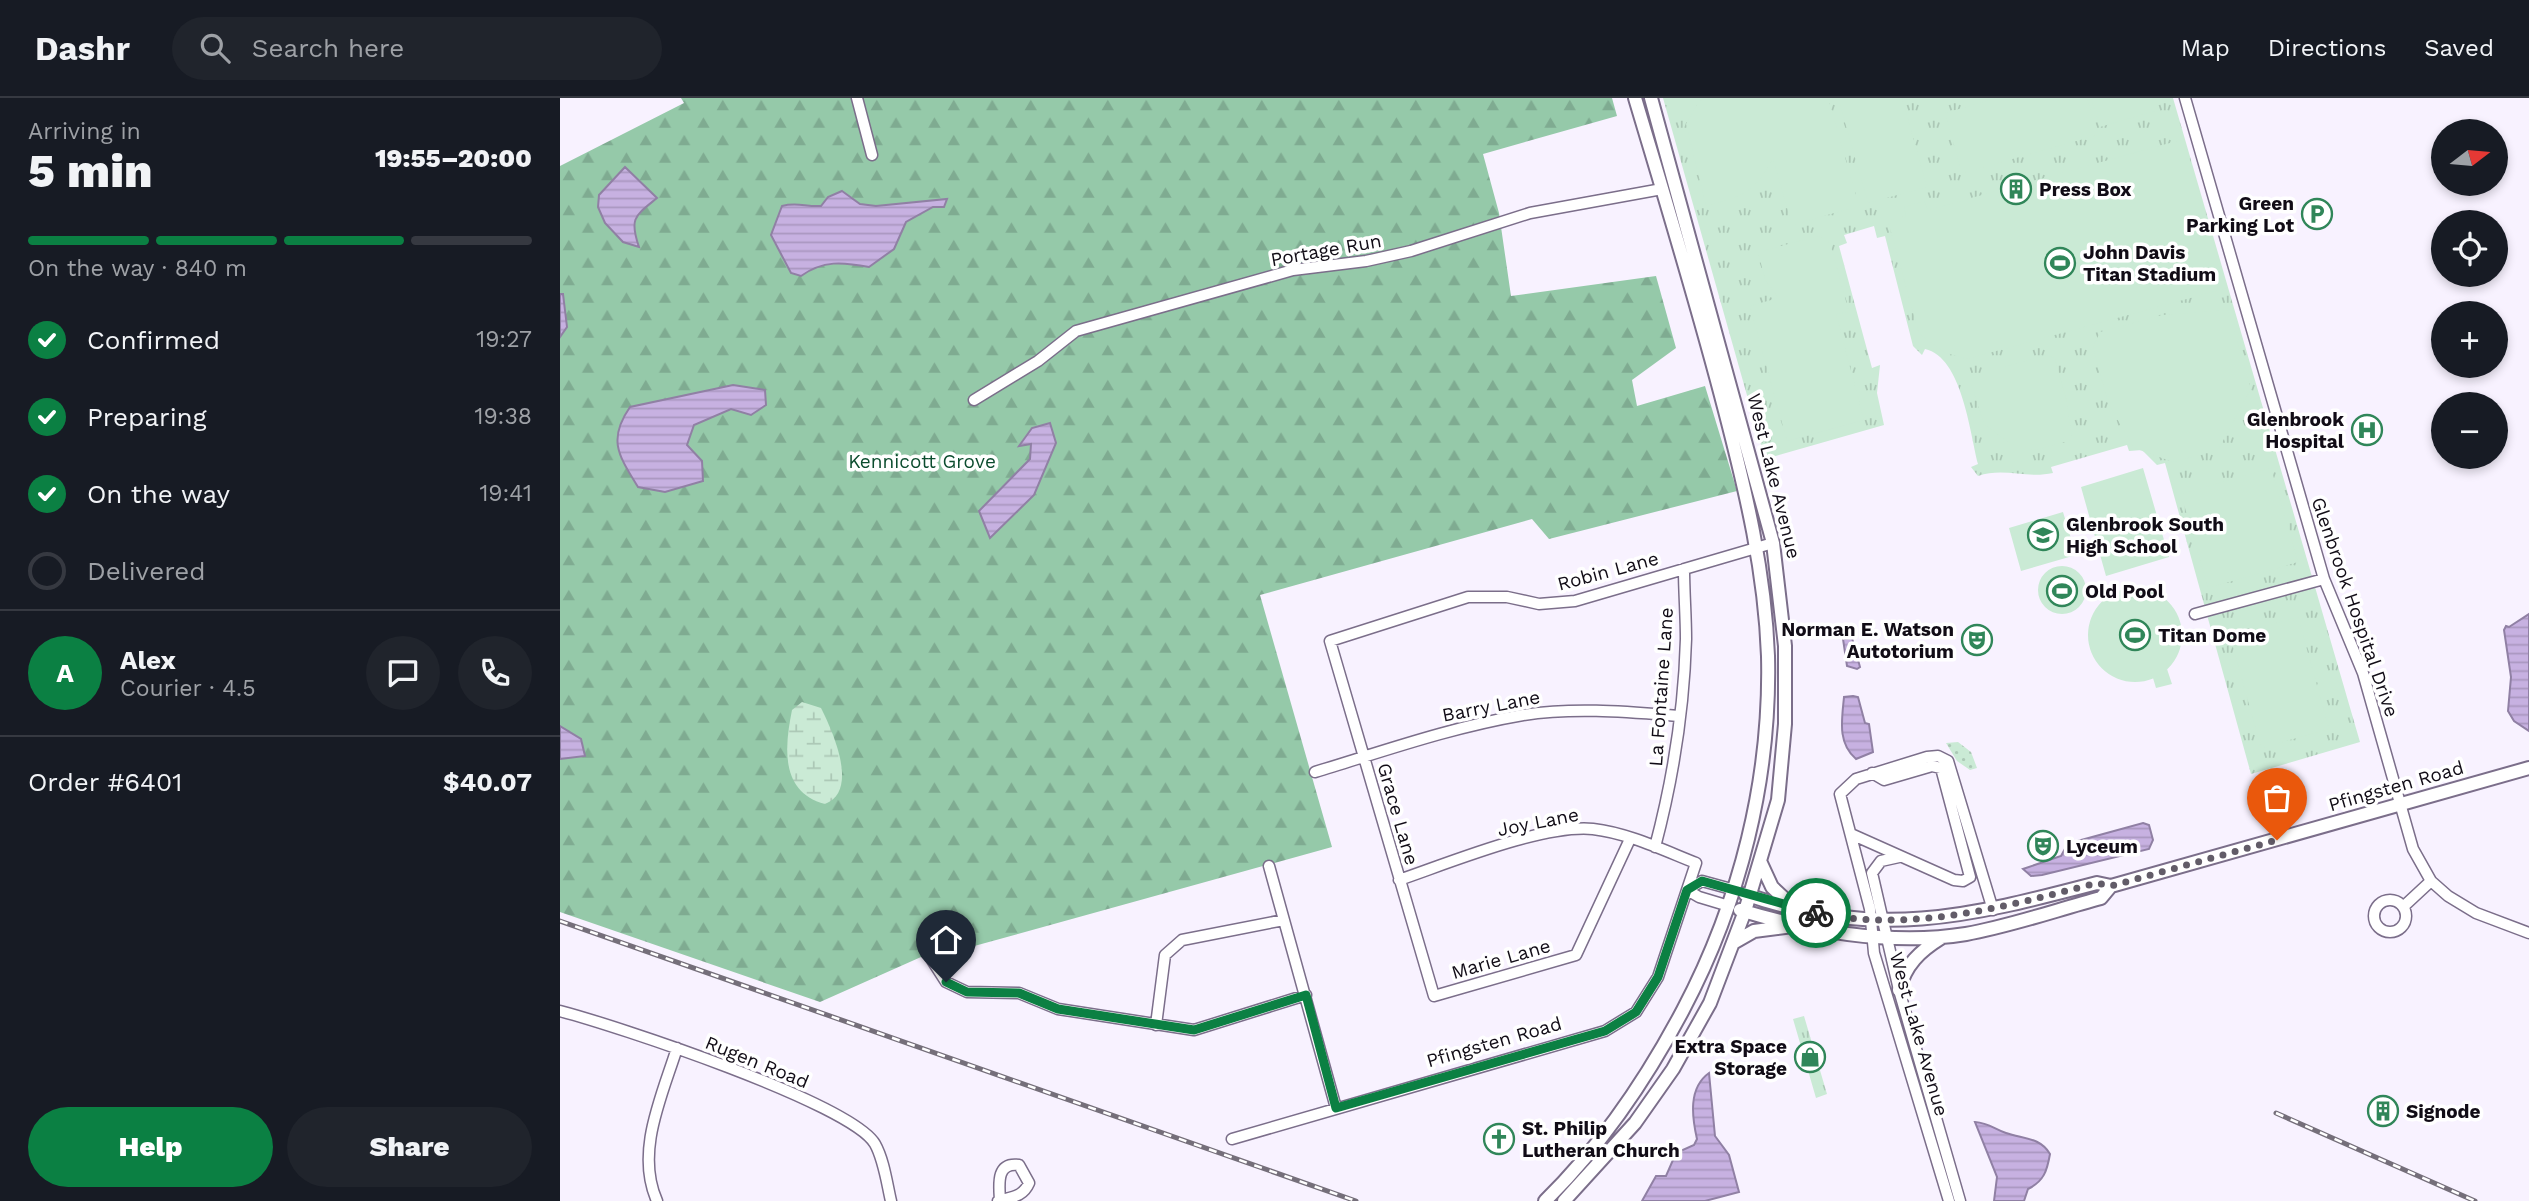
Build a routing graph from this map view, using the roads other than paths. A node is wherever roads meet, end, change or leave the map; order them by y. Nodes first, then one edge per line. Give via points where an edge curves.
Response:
1 (857, 98) edge
2 (1635, 98) edge
3 (1651, 98) edge
4 (2185, 98) edge
5 (872, 155) dead end
6 (1662, 188) junction
7 (974, 400) dead end
8 (1773, 543) junction
9 (1757, 547) junction
10 (1684, 569) junction
11 (2324, 579) junction
12 (2195, 614) dead end
13 (1330, 641) joint
14 (1679, 716) junction
15 (1363, 757) junction
16 (2529, 768) edge
17 (1315, 772) dead end
18 (1872, 774) junction
19 (2399, 804) junction
20 (1851, 834) junction
21 (1630, 839) junction
22 (1655, 847) junction
23 (1899, 857) junction
24 (1760, 862) junction
25 (1269, 866) dead end
26 (1399, 880) junction
27 (2431, 881) junction
28 (2111, 886) junction
29 (1687, 890) junction
30 (1735, 890) junction
31 (1750, 895) junction
32 (1729, 906) junction
33 (2403, 907) dead end
34 (1801, 909) junction
35 (1993, 910) junction
36 (1745, 911) junction
37 (1284, 920) junction
38 (1877, 920) junction
39 (1801, 926) junction
40 (2529, 933) edge
41 (1945, 936) junction
42 (1880, 938) junction
43 (1733, 943) junction
44 (930, 957) dead end
45 (1899, 990) junction
46 (1306, 995) junction
47 (1434, 996) joint
48 (560, 1011) edge
49 (1156, 1025) junction
50 (677, 1048) junction
51 (1336, 1108) junction
52 (1232, 1139) dead end
53 (657, 1201) edge
54 (891, 1201) edge
55 (1545, 1201) edge
56 (1564, 1201) edge
57 (1949, 1201) edge
58 (1959, 1201) edge

1 - 5 street
2 - 6 main road, West Lake Avenue
3 - 8 main road, West Lake Avenue
4 - 11 street, Glenbrook Hospital Drive
6 - 7 street, Portage Run via 1530,213 1387,257 1293,270 1076,331 1038,361
6 - 9 main road, West Lake Avenue via 1713,363
8 - 9 street, Robin Lane
8 - 24 main road, West Lake Avenue via 1785,646 1785,724 1778,800
9 - 10 street, Robin Lane
9 - 30 main road, West Lake Avenue via 1768,656 1767,700 1751,822
10 - 13 street, Robin Lane via 1575,601 1539,604 1507,597 1468,597
10 - 14 street, La Fontaine Lane via 1686,639
11 - 12 street
11 - 19 street, Glenbrook Hospital Drive via 2362,673
13 - 15 street, Grace Lane
14 - 15 street, Barry Lane via 1573,710 1524,715
14 - 22 street, La Fontaine Lane via 1673,774
15 - 17 street, Barry Lane
15 - 26 street, Grace Lane
16 - 19 main road, Pfingsten Road
18 - 20 street, West Lake Avenue via 1851,781 1840,794
18 - 23 street via 1884,780 1932,766 1941,768 1970,877 1959,882
18 - 35 street via 1927,757 1948,761
19 - 27 street, Glenbrook Hospital Drive via 2413,849
19 - 28 main road, Pfingsten Road
20 - 23 street
20 - 38 street, West Lake Avenue
21 - 22 street, Joy Lane
21 - 26 street, Joy Lane via 1580,829 1515,841
21 - 47 street, Marie Lane via 1576,955
22 - 29 street, Joy Lane via 1696,863
23 - 38 street via 1881,861 1872,873
24 - 31 main road, West Lake Avenue
24 - 34 main road via 1779,897
25 - 37 street
26 - 47 street, Grace Lane
27 - 33 street
27 - 40 street via 2476,913
28 - 35 main road, Pfingsten Road via 2097,883
28 - 41 main road, Pfingsten Road via 2101,898 1993,928
29 - 30 street, Pfingsten Road via 1702,881
29 - 32 street, Pfingsten Road
29 - 51 street, Pfingsten Road via 1658,977 1636,1012 1605,1031
30 - 31 main road, Pfingsten Road
30 - 32 main road, West Lake Avenue
31 - 34 main road, Pfingsten Road
31 - 36 main road, West Lake Avenue
32 - 36 main road, Pfingsten Road
32 - 55 main road, West Lake Avenue via 1713,950 1641,1083 1607,1131
34 - 38 main road, Pfingsten Road
35 - 38 main road, Pfingsten Road via 1940,919
36 - 39 main road, Pfingsten Road
36 - 43 main road, West Lake Avenue
37 - 46 street
37 - 49 street via 1182,940 1165,955
38 - 42 street, West Lake Avenue
39 - 42 main road, Pfingsten Road
39 - 43 main road via 1754,930
41 - 42 main road, Pfingsten Road
41 - 45 main road via 1913,959
42 - 45 street, West Lake Avenue
42 - 57 street, West Lake Avenue via 1874,953
43 - 56 main road, West Lake Avenue via 1710,1003 1673,1069 1635,1123
44 - 49 street via 946,982 967,992 1019,993 1058,1009
45 - 58 street, West Lake Avenue
46 - 49 street via 1194,1030
46 - 51 street
48 - 50 street, Rugen Road
50 - 53 street via 648,1147
50 - 54 street, Rugen Road via 843,1116 875,1143
51 - 52 street, Pfingsten Road

